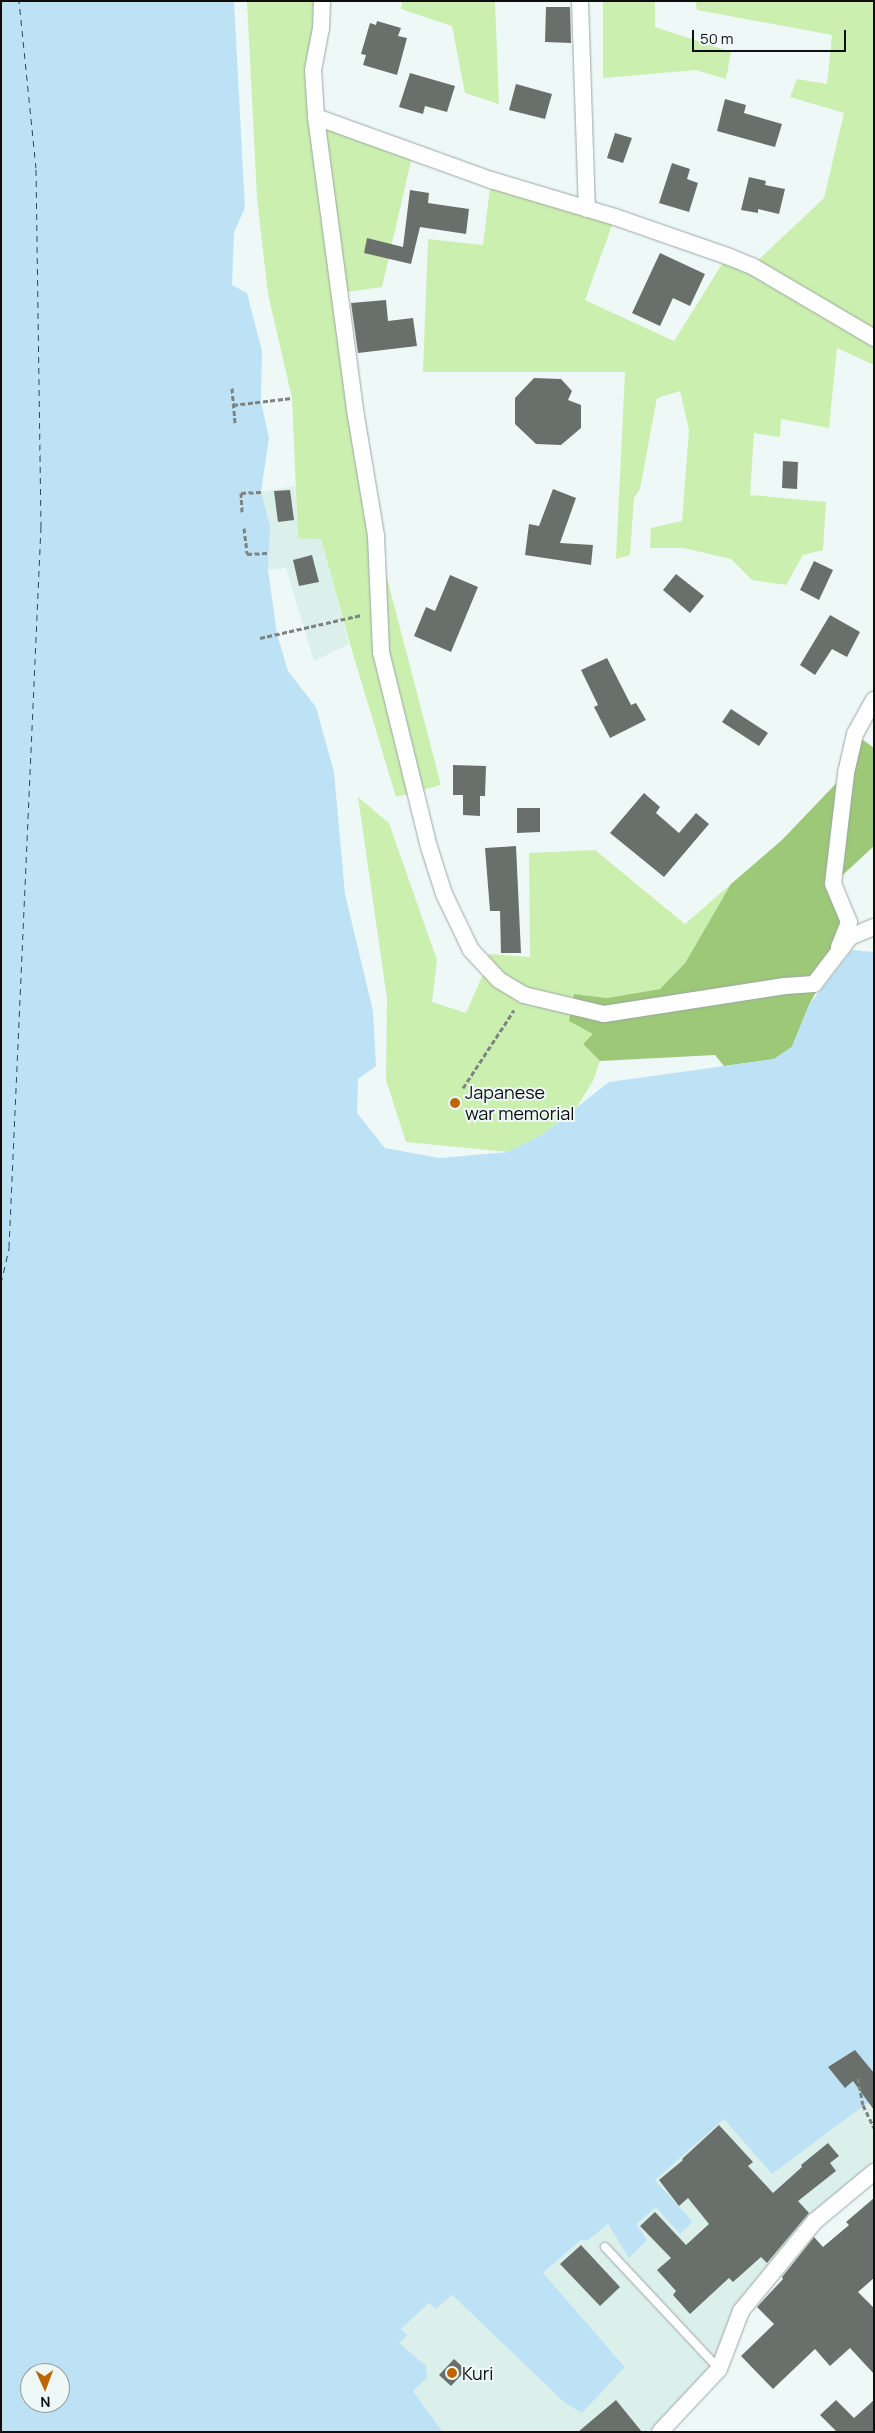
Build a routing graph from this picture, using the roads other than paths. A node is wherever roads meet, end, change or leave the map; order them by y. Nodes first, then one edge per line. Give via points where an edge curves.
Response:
1 (322, 1) edge
2 (580, 1) edge
3 (316, 117) junction
4 (587, 208) junction
5 (874, 338) edge
6 (874, 700) edge
7 (874, 926) edge
8 (834, 961) junction
9 (874, 2172) edge
10 (605, 2247) dead end
11 (719, 2369) junction
12 (660, 2432) edge

1 - 3 street via 313,70
2 - 4 street
3 - 4 street via 491,180
3 - 8 street via 355,407 376,536 381,652 429,847 444,894 471,950 499,980 524,995 604,1014 814,984
4 - 5 street via 752,266
6 - 8 street via 856,734 846,773 833,884 849,922
7 - 8 street via 850,937
9 - 11 street via 816,2221 741,2311
10 - 11 lane
11 - 12 street

